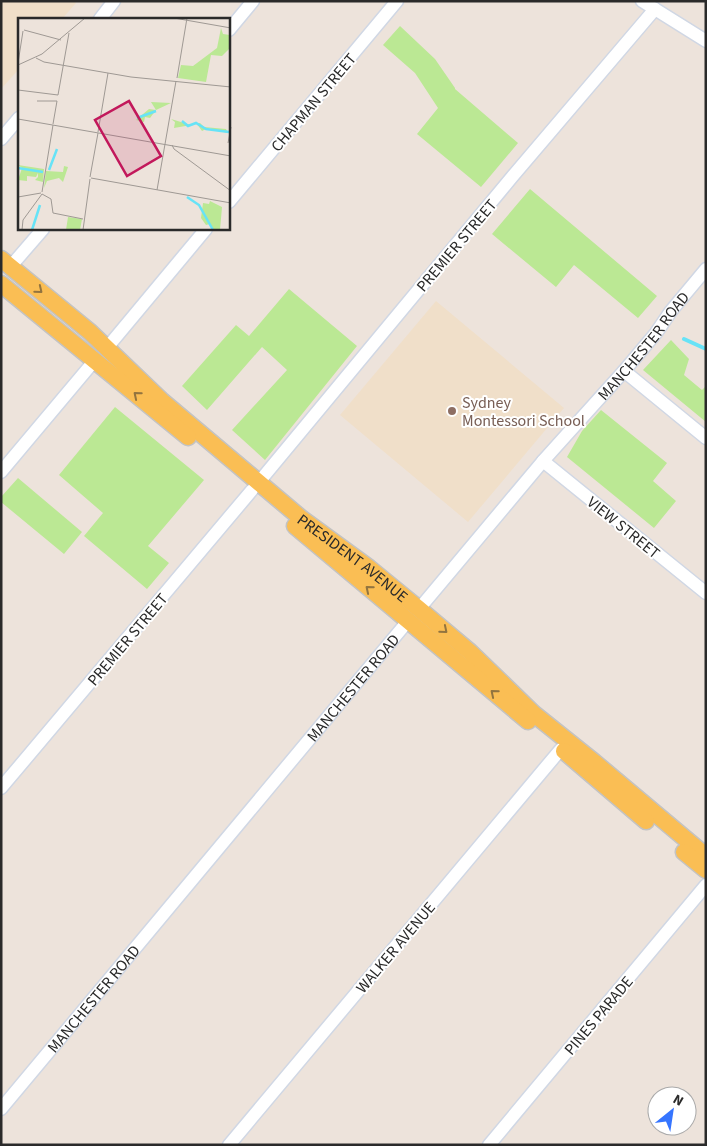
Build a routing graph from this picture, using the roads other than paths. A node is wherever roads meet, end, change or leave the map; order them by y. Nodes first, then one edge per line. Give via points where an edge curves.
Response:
1 (114, 1) edge
2 (253, 1) edge
3 (397, 1) edge
4 (642, 1) edge
5 (654, 9) junction
6 (101, 18) edge
7 (230, 29) edge
8 (706, 41) edge
9 (18, 119) edge
10 (1, 139) edge
11 (230, 201) edge
12 (42, 230) edge
13 (205, 230) edge
14 (6, 262) edge
15 (706, 270) edge
16 (1, 284) edge
17 (101, 355) junction
18 (624, 371) junction
19 (706, 438) edge
20 (542, 461) junction
21 (1, 472) edge
22 (256, 486) junction
23 (706, 593) edge
24 (414, 615) junction
25 (561, 749) junction
26 (1, 788) edge
27 (706, 856) edge
28 (706, 870) edge
29 (706, 885) edge
30 (1, 1109) edge
31 (229, 1145) edge
32 (489, 1145) edge

1 - 6 street
2 - 7 street
3 - 11 street, CHAPMAN STREET
4 - 5 street
5 - 8 street
5 - 22 street, PREMIER STREET
9 - 10 street
12 - 14 street
13 - 17 street
14 -> 17 main road, PRESIDENT AVENUE via 90,332
15 - 18 street, MANCHESTER ROAD
16 - 17 main road, PRESIDENT AVENUE
17 - 21 street
17 - 22 main road, PRESIDENT AVENUE via 162,401
18 - 19 street
18 - 20 street, MANCHESTER ROAD
20 - 23 street, VIEW STREET
20 - 24 street, MANCHESTER ROAD
22 - 24 main road, PRESIDENT AVENUE via 369,568
22 - 26 street, PREMIER STREET
25 -> 24 main road, PRESIDENT AVENUE
24 -> 27 main road, PRESIDENT AVENUE via 470,652 534,714
24 - 30 street, MANCHESTER ROAD
25 - 28 main road, PRESIDENT AVENUE
25 - 31 street, WALKER AVENUE
29 - 32 street, PINES PARADE

